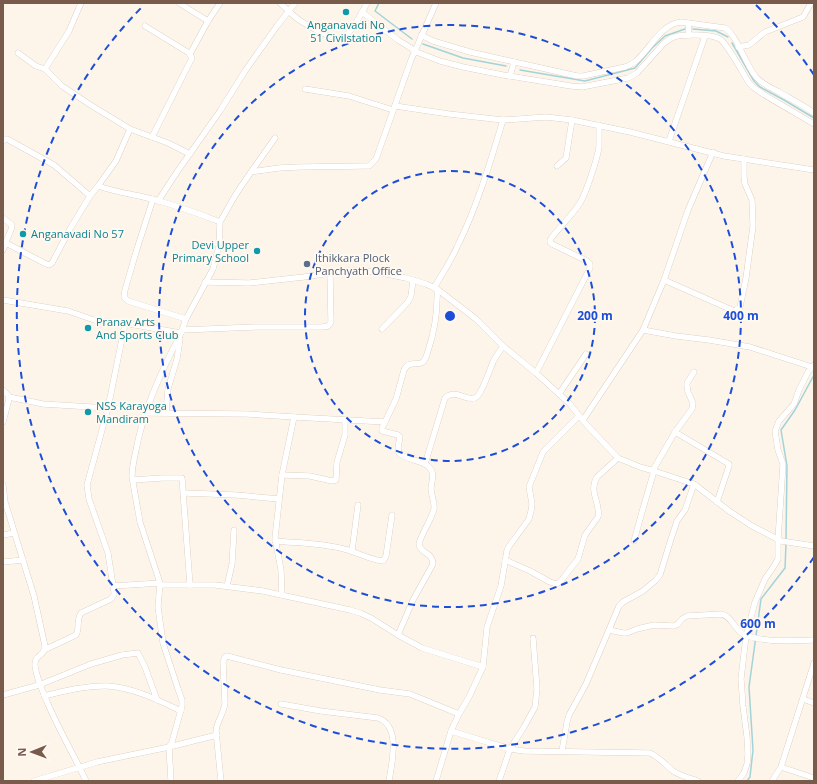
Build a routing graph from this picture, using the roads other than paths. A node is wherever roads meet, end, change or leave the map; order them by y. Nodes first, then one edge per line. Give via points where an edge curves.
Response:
1 (81, 3) edge
2 (179, 3) edge
3 (220, 3) edge
4 (280, 3) edge
5 (295, 3) edge
6 (367, 3) edge
7 (436, 3) edge
8 (811, 3) edge
9 (289, 10) junction
10 (362, 12) junction
11 (208, 21) junction
12 (688, 24) junction
13 (145, 26) dead end
14 (689, 33) junction
15 (421, 36) junction
16 (704, 36) junction
17 (729, 40) junction
18 (738, 47) junction
19 (414, 51) junction
20 (18, 53) dead end
21 (190, 54) junction
22 (513, 63) junction
23 (45, 69) junction
24 (510, 75) junction
25 (305, 89) dead end
26 (394, 108) junction
27 (814, 113) edge
28 (503, 120) junction
29 (572, 120) junction
30 (814, 124) edge
31 (599, 125) junction
32 (130, 129) junction
33 (152, 137) junction
34 (275, 138) dead end
35 (3, 141) edge
36 (669, 141) junction
37 (713, 152) junction
38 (190, 154) junction
39 (744, 159) junction
40 (556, 166) dead end
41 (814, 170) edge
42 (251, 172) junction
43 (98, 186) junction
44 (90, 196) junction
45 (156, 200) junction
46 (3, 218) edge
47 (220, 222) junction
48 (6, 243) junction
49 (3, 250) edge
50 (330, 273) junction
51 (413, 280) junction
52 (664, 280) junction
53 (206, 282) junction
54 (436, 288) junction
55 (3, 300) edge
56 (186, 319) junction
57 (125, 324) junction
58 (382, 330) dead end
59 (643, 330) junction
60 (181, 332) junction
61 (503, 346) junction
62 (586, 354) dead end
63 (813, 366) edge
64 (694, 372) dead end
65 (536, 373) junction
66 (3, 390) edge
67 (559, 394) junction
68 (9, 398) junction
69 (108, 408) junction
70 (146, 410) junction
71 (166, 413) junction
72 (294, 417) junction
73 (581, 418) junction
74 (345, 420) junction
75 (3, 422) edge
76 (385, 422) junction
77 (675, 432) junction
78 (618, 458) junction
79 (425, 464) junction
80 (654, 470) junction
81 (282, 475) junction
82 (133, 480) junction
83 (694, 484) junction
84 (3, 485) edge
85 (184, 493) junction
86 (279, 499) junction
87 (4, 502) edge
88 (717, 502) junction
89 (358, 505) dead end
90 (392, 515) dead end
91 (234, 530) dead end
92 (14, 533) junction
93 (3, 535) edge
94 (275, 540) junction
95 (779, 540) junction
96 (634, 542) dead end
97 (814, 546) edge
98 (352, 551) junction
99 (23, 560) junction
100 (505, 560) junction
101 (3, 562) edge
102 (160, 584) junction
103 (190, 585) junction
104 (113, 586) junction
105 (227, 586) junction
106 (282, 595) junction
107 (608, 630) junction
108 (398, 635) junction
109 (748, 636) junction
110 (533, 638) dead end
111 (814, 640) edge
112 (44, 650) junction
113 (814, 663) edge
114 (483, 668) junction
115 (40, 685) junction
116 (3, 695) edge
117 (44, 696) junction
118 (803, 699) junction
119 (157, 700) junction
120 (814, 703) edge
121 (281, 704) dead end
122 (181, 710) junction
123 (459, 714) junction
124 (451, 731) junction
125 (217, 735) junction
126 (169, 747) junction
127 (510, 749) junction
128 (562, 751) junction
129 (80, 767) junction
130 (781, 767) junction
131 (814, 778) edge
132 (34, 781) edge
133 (86, 781) edge
134 (171, 781) edge
135 (221, 781) edge
136 (389, 781) edge
137 (436, 781) edge
138 (499, 781) edge
139 (698, 781) edge
140 (738, 781) edge
141 (772, 781) edge

1 - 23 street via 69,31
2 - 11 street
3 - 11 street
4 - 9 street
5 - 9 street
6 - 10 street
7 - 15 street
8 - 18 street via 803,17 765,32 749,45
9 - 10 street via 311,28 340,39 344,38
9 - 38 street
10 - 19 street
11 - 21 street
12 - 14 street
12 - 17 street via 724,28 730,32
12 - 22 street via 675,22 670,25 636,61 625,67 583,76
13 - 21 street
14 - 16 street
14 - 24 street via 667,40 637,73 628,78 582,87
15 - 19 street
15 - 22 street
16 - 17 street
16 - 36 street
17 - 18 street
17 - 30 street via 727,46 753,88
18 - 27 street via 757,78
19 - 24 street via 455,65
19 - 26 street
20 - 23 street via 36,66
21 - 33 street via 190,63
22 - 24 street
23 - 32 street via 62,86
25 - 26 street via 349,96
26 - 28 street
26 - 42 street via 376,159 369,166
28 - 29 street via 546,117
28 - 54 street via 474,208
29 - 31 street
29 - 40 street via 566,158
31 - 36 street
31 - 65 street via 598,149 585,193 568,220 550,240 552,244 587,261 590,268
32 - 33 street
32 - 43 street via 116,161
33 - 38 street
34 - 42 street
35 - 44 street via 7,139 54,165
36 - 37 street
37 - 39 street
37 - 52 street via 688,210
38 - 45 street
39 - 41 street
39 - 52 street via 745,184 752,200 753,226 740,307 732,310
42 - 47 street
43 - 44 street
43 - 45 street
44 - 48 street via 51,264 46,264
45 - 47 street
45 - 56 street via 124,297 128,301
46 - 48 street via 13,227
47 - 53 street via 219,246 213,269
48 - 49 street
50 - 51 street via 358,270
50 - 53 street via 249,283
50 - 60 street via 331,322 328,326
51 - 54 street
51 - 58 street via 408,302
52 - 59 street
53 - 56 street
54 - 61 street via 476,319
54 - 76 street via 435,328 426,357 421,363 406,366 396,399
55 - 57 street via 68,312 94,320
56 - 60 street
57 - 60 street
57 - 69 street
59 - 63 street via 750,347
59 - 73 street
60 - 70 street
60 - 71 street via 177,359 168,389
61 - 65 street
61 - 79 street via 477,397 453,394 445,398
62 - 67 street
63 - 95 street via 794,404 779,421 775,431 783,464
64 - 77 street via 687,383 693,406
65 - 67 street
66 - 68 street
67 - 73 street
68 - 69 street via 43,404
68 - 75 street
69 - 70 street
69 - 104 street via 87,491 108,554
70 - 71 street
70 - 82 street via 132,470
71 - 72 street
72 - 74 street
72 - 81 street
73 - 78 street
73 - 100 street via 543,452 529,487 531,516 507,550
74 - 76 street
74 - 81 street via 345,435 337,462 336,480
76 - 79 street via 382,431 400,437 400,454
77 - 80 street
77 - 88 street via 729,464
78 - 80 street
78 - 100 street via 595,480 593,489 598,517 585,535 578,559 558,584
79 - 108 street via 433,475 431,494 434,504 419,545 431,557 433,564 413,600
80 - 83 street
80 - 96 street
81 - 86 street
82 - 85 street via 182,478
82 - 102 street via 140,522
83 - 88 street
83 - 107 street via 685,510 677,521 670,539 660,575 643,591 619,606
84 - 87 street
85 - 86 street
85 - 103 street
86 - 94 street
87 - 92 street
88 - 95 street via 752,526
89 - 98 street
90 - 98 street via 384,560
91 - 105 street via 232,564
92 - 93 street
92 - 99 street
94 - 98 street
94 - 106 street via 281,570
95 - 97 street
95 - 109 street via 778,559 765,579 755,602
99 - 101 street
99 - 112 street via 34,596
100 - 114 street via 501,586 487,627
102 - 103 street
102 - 104 street
102 - 122 street via 158,607 163,643 183,703
103 - 105 street
104 - 112 street via 114,595 111,599 79,615 76,636
105 - 106 street
106 - 108 street via 350,610 371,618
107 - 109 street via 627,633 654,625 674,626 687,616 721,614 730,619 741,633
107 - 128 street via 586,684 566,722
108 - 114 street via 422,648
109 - 111 street via 790,641
109 - 140 street via 741,679 748,754 744,773
110 - 127 street via 537,689 535,707
112 - 115 street via 35,660
113 - 118 street
114 - 123 street
115 - 116 street
115 - 117 street
115 - 119 street via 91,664 138,653
117 - 119 street via 69,690 108,686 126,689
117 - 129 street
118 - 120 street
118 - 130 street
119 - 122 street
121 - 136 street via 378,718 386,722 393,740
122 - 126 street
123 - 124 street
123 - 125 street via 410,694 281,670 227,656 223,662 225,703
124 - 127 street
124 - 137 street
125 - 126 street
125 - 135 street
126 - 129 street
126 - 134 street
127 - 128 street
127 - 138 street
128 - 139 street via 650,753 682,776
129 - 132 street
129 - 133 street
130 - 131 street
130 - 141 street

